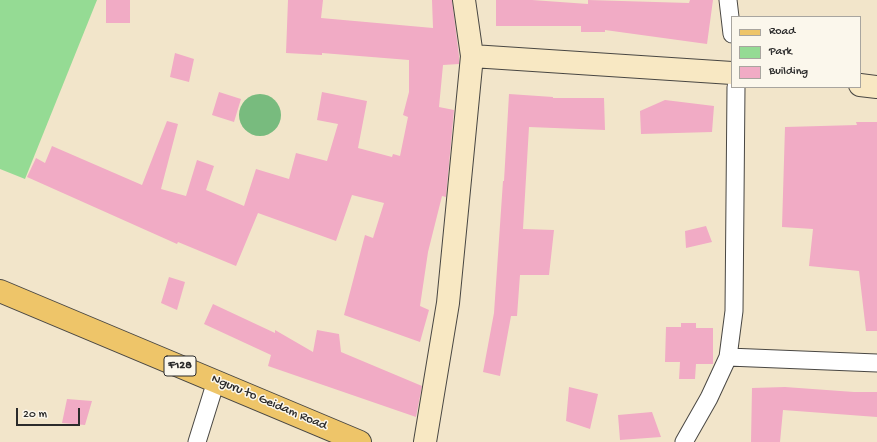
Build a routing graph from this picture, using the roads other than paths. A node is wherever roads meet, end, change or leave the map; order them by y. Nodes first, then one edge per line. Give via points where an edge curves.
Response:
1 (464, 0) edge
2 (728, 0) edge
3 (731, 26) edge
4 (472, 56) junction
5 (731, 73) edge
6 (861, 85) edge
7 (877, 86) edge
8 (736, 88) edge
9 (0, 291) edge
10 (728, 357) junction
11 (877, 363) edge
12 (216, 381) junction
13 (352, 440) edge
14 (197, 442) edge
15 (425, 442) edge
16 (684, 442) edge

1 - 4 street
2 - 3 street
4 - 5 street
4 - 15 street via 448,303
6 - 7 street
8 - 10 street via 734,311
9 - 12 main road, Nguru to Geidam Road / F128
10 - 11 street
10 - 16 street
12 - 13 main road, Nguru to Geidam Road / F128
12 - 14 street

